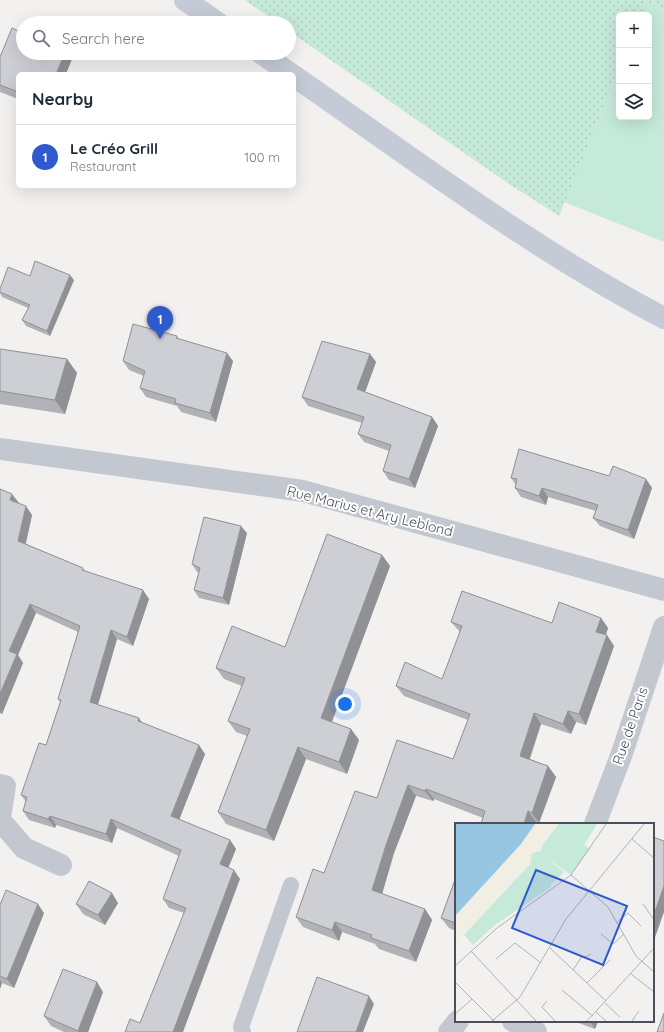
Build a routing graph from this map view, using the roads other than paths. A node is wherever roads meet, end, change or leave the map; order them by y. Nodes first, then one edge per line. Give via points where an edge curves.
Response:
1 (185, 0) edge
2 (208, 16) edge
3 (271, 60) edge
4 (288, 72) edge
5 (296, 77) edge
6 (664, 318) edge
7 (0, 449) edge
8 (664, 590) edge
9 (664, 626) edge
10 (0, 785) edge
11 (0, 819) edge
12 (595, 823) edge
13 (61, 865) dead end
14 (291, 885) dead end
15 (457, 1022) edge
16 (515, 1022) edge
17 (243, 1032) edge
18 (448, 1032) edge
19 (536, 1032) edge

1 - 2 main road
3 - 4 main road
5 - 6 main road via 489,212 618,293
7 - 8 street, Rue Marius et Ary Leblond via 303,491
9 - 12 street, Rue de Paris via 621,756
10 - 11 street via 5,786
11 - 13 street via 24,848
14 - 17 lane via 242,1027
15 - 18 street
16 - 19 street

